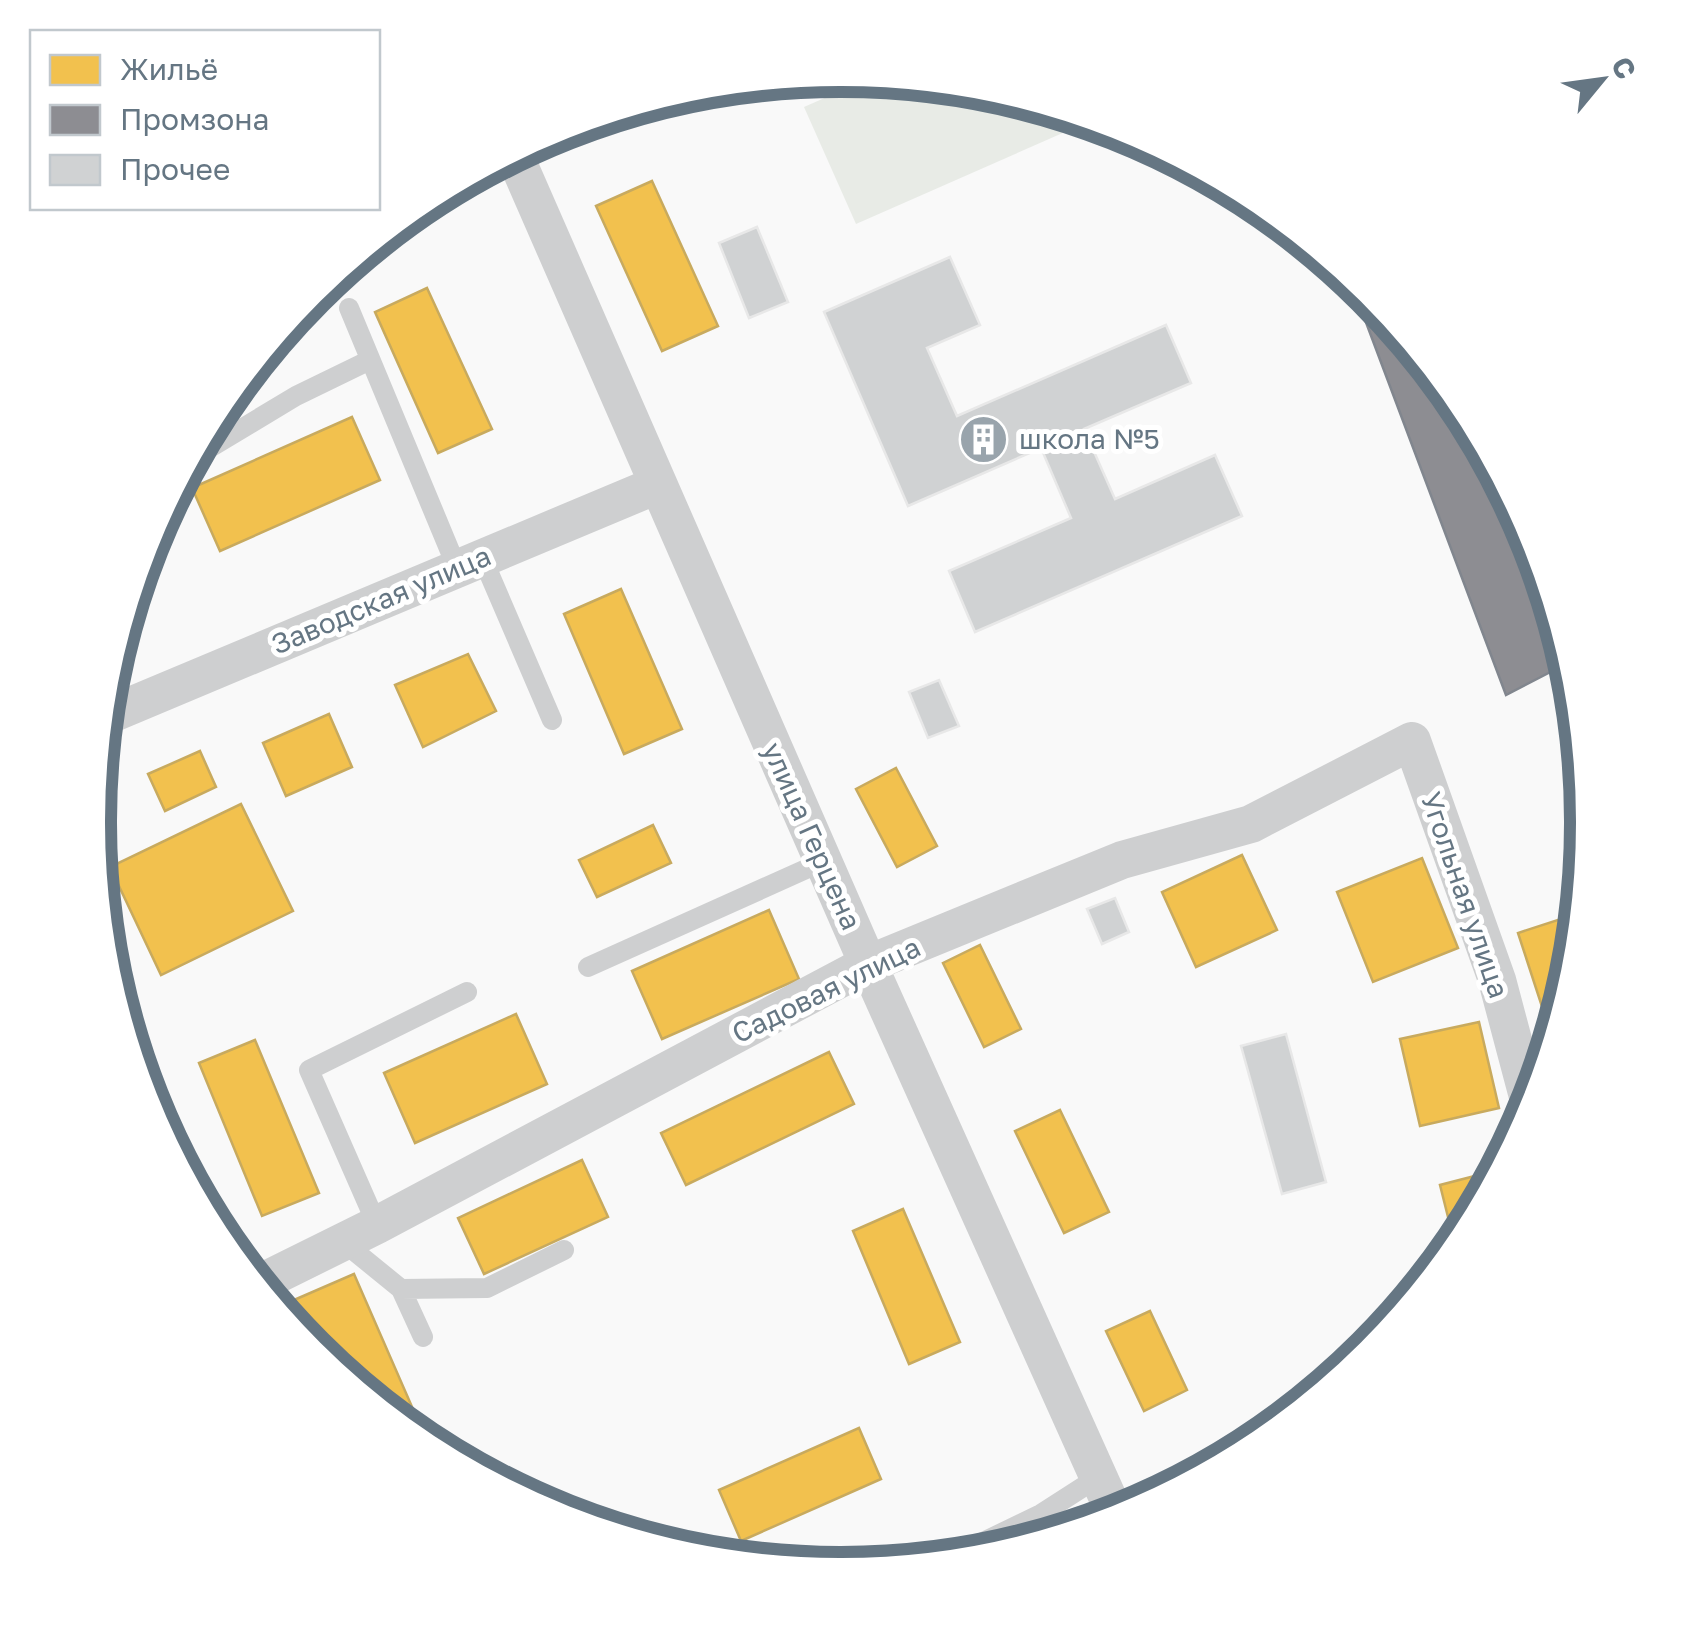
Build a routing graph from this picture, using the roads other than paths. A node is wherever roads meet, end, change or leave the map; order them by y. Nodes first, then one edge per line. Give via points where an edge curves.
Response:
1 (520, 167) edge
2 (349, 308) dead end
3 (370, 360) junction
4 (218, 443) edge
5 (657, 485) junction
6 (470, 563) junction
7 (121, 709) edge
8 (552, 720) dead end
9 (1412, 742) joint
10 (824, 861) junction
11 (868, 964) junction
12 (588, 967) dead end
13 (466, 992) dead end
14 (1523, 1079) edge
15 (377, 1225) junction
16 (342, 1241) junction
17 (564, 1250) dead end
18 (271, 1277) edge
19 (401, 1290) junction
20 (424, 1338) dead end
21 (1097, 1478) junction
22 (1108, 1500) edge
23 (1002, 1533) edge

1 - 5 street, улица Герцена
2 - 3 lane
3 - 4 lane
3 - 6 lane
5 - 6 street, Заводская улица
5 - 10 street, улица Герцена
6 - 7 street, Заводская улица
6 - 8 lane
9 - 11 street, Садовая улица via 1251,824 1122,860
9 - 14 street, Угольная улица via 1497,980
10 - 11 street, улица Герцена
10 - 12 lane
11 - 15 street, Садовая улица
11 - 21 street, улица Герцена
13 - 15 lane via 310,1070
15 - 16 street, Садовая улица
16 - 18 street, Садовая улица
16 - 19 lane
17 - 19 lane via 487,1288
19 - 20 lane
21 - 22 street, улица Герцена
21 - 23 lane

